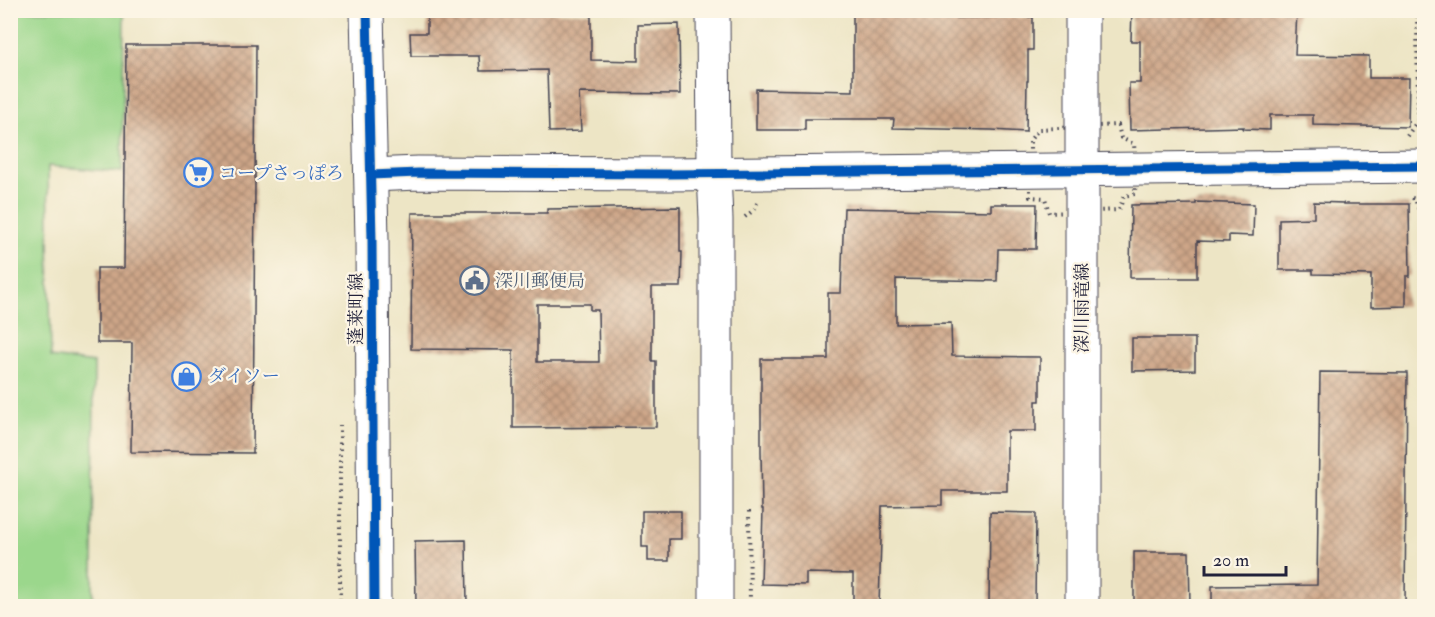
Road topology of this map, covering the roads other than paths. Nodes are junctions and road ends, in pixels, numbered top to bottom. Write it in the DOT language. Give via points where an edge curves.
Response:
graph roads {
  1 [pos="367,10"];
  2 [pos="713,10"];
  3 [pos="1082,10"];
  4 [pos="1425,166"];
  5 [pos="1082,169"];
  6 [pos="714,173"];
  7 [pos="371,175"];
  8 [pos="374,606"];
  9 [pos="716,606"];
  10 [pos="1082,606"];
  1 -- 7 [label="street, 蓬莱町線"];
  2 -- 6 [label="street"];
  3 -- 5 [label="street, 深川雨竜線"];
  4 -- 5 [label="street"];
  5 -- 6 [label="street"];
  5 -- 10 [label="street, 深川雨竜線"];
  6 -- 7 [label="street"];
  6 -- 9 [label="street"];
  7 -- 8 [label="street, 蓬莱町線"];
}
